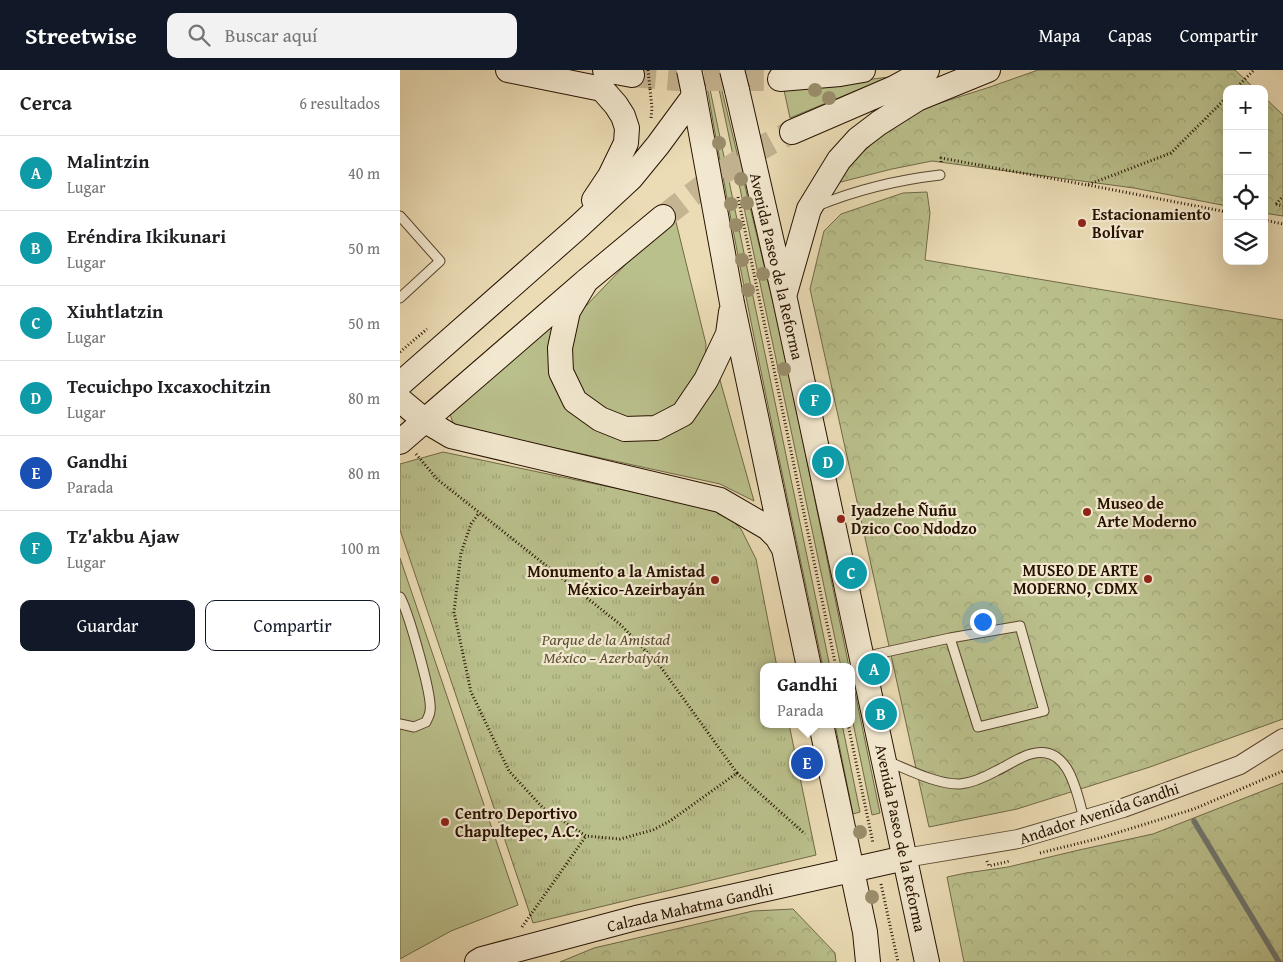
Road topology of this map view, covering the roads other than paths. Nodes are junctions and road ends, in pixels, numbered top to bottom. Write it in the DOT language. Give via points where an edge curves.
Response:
graph roads {
  1 [pos="508,70"];
  2 [pos="605,70"];
  3 [pos="863,70"];
  4 [pos="926,70"];
  5 [pos="988,70"];
  6 [pos="643,78"];
  7 [pos="780,79"];
  8 [pos="735,80"];
  9 [pos="692,85"];
  10 [pos="792,132"];
  11 [pos="940,175"];
  12 [pos="809,209"];
  13 [pos="400,216"];
  14 [pos="663,217"];
  15 [pos="576,229"];
  16 [pos="586,281"];
  17 [pos="784,295"];
  18 [pos="400,298"];
  19 [pos="732,303"];
  20 [pos="400,384"];
  21 [pos="400,400"];
  22 [pos="424,420"];
  23 [pos="407,447"];
  24 [pos="786,553"];
  25 [pos="400,598"];
  26 [pos="950,638"];
  27 [pos="862,657"];
  28 [pos="808,663"];
  29 [pos="400,724"];
  30 [pos="822,728"];
  31 [pos="1283,738"];
  32 [pos="884,760"];
  33 [pos="1084,819"];
  34 [pos="905,858"];
  35 [pos="851,870"];
  36 [pos="477,962"];
  37 [pos="868,962"];
  38 [pos="927,962"];
  1 -- 15 [label="main road" via="602,89 623,116 627,128 626,143 610,176"];
  2 -- 6 [label="main road"];
  3 -- 7 [label="main road"];
  4 -- 10 [label="main road" via="894,88"];
  5 -- 12 [label="main road" via="916,99 872,128 839,160"];
  8 -- 17 [label="main road, Avenida Paseo de la Reforma"];
  9 -- 15 [label="main road" via="658,145 631,178"];
  9 -- 19 [label="main road"];
  11 -- 12 [label="lane" via="879,185"];
  12 -- 17 [label="main road"];
  13 -- 18 [label="lane" via="440,261"];
  14 -- 16 [label="main road"];
  15 -- 20 [label="main road"];
  16 -- 19 [label="main road" via="568,311 560,348 561,372 575,401 600,419 625,429 656,428 683,414 706,380 728,334"];
  16 -- 22 [label="main road"];
  17 -- 27 [label="main road, Avenida Paseo de la Reforma"];
  19 -- 24 [label="main road"];
  21 -- 22 [label="main road"];
  22 -- 23 [label="main road"];
  22 -- 24 [label="main road" via="451,436 720,500 768,528"];
  24 -- 28 [label="main road"];
  25 -- 29 [label="lane" via="429,694 430,711 426,722 414,727"];
  26 -- 26 [label="lane" via="1020,626 1044,711 978,727"];
  26 -- 27 [label="lane"];
  27 -- 32 [label="main road, Avenida Paseo de la Reforma"];
  30 -- 35 [label="main road"];
  31 -- 33 [label="street, Andador Avenida Gandhi" via="1240,765"];
  32 -- 33 [label="lane" via="945,782 960,784 979,779 1031,754 1058,757 1074,784"];
  32 -- 34 [label="main road, Avenida Paseo de la Reforma"];
  33 -- 34 [label="street, Andador Avenida Gandhi" via="1018,839"];
  34 -- 35 [label="main road, Calzada Mahatma Gandhi"];
  34 -- 38 [label="main road, Avenida Paseo de la Reforma"];
  35 -- 36 [label="main road, Calzada Mahatma Gandhi" via="636,918"];
  35 -- 37 [label="main road" via="865,932"];
}
